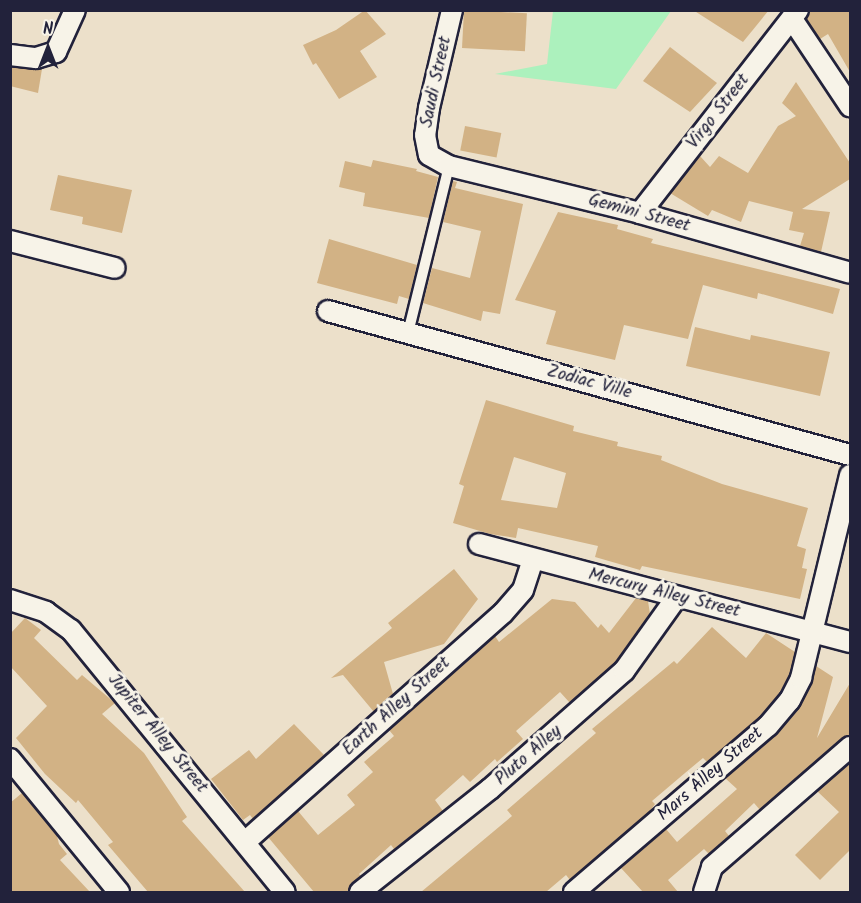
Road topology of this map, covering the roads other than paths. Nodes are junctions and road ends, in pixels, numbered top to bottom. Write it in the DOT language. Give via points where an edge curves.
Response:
graph roads {
  1 [pos="75,10"];
  2 [pos="452,10"];
  3 [pos="795,14"];
  4 [pos="10,55"];
  5 [pos="850,106"];
  6 [pos="429,154"];
  7 [pos="448,166"];
  8 [pos="640,213"];
  9 [pos="10,241"];
  10 [pos="115,268"];
  11 [pos="850,273"];
  12 [pos="328,311"];
  13 [pos="408,333"];
  14 [pos="850,455"];
  15 [pos="850,475"];
  16 [pos="479,544"];
  17 [pos="533,560"];
  18 [pos="676,598"];
  19 [pos="10,600"];
  20 [pos="813,632"];
  21 [pos="850,642"];
  22 [pos="850,747"];
  23 [pos="10,759"];
  24 [pos="245,842"];
  25 [pos="119,892"];
  26 [pos="285,892"];
  27 [pos="360,892"];
  28 [pos="574,892"];
  29 [pos="704,892"];
  1 -- 4 [label="street" via="56,52 36,58"];
  2 -- 6 [label="street, Saudi Street" via="429,108 425,135"];
  3 -- 5 [label="street"];
  3 -- 8 [label="street, Virgo Street"];
  6 -- 7 [label="street, Gemini Street"];
  7 -- 8 [label="street, Gemini Street"];
  7 -- 13 [label="lane"];
  8 -- 11 [label="street, Gemini Street"];
  9 -- 10 [label="street"];
  12 -- 13 [label="street, Zodiac Ville"];
  13 -- 14 [label="street, Zodiac Ville"];
  15 -- 20 [label="street"];
  16 -- 17 [label="street, Mercury Alley Street"];
  17 -- 18 [label="street, Mercury Alley Street"];
  17 -- 24 [label="street, Earth Alley Street" via="523,590 503,613"];
  18 -- 20 [label="street, Mercury Alley Street"];
  18 -- 27 [label="street, Pluto Alley" via="624,671 490,789"];
  19 -- 24 [label="street, Jupiter Alley Street" via="46,612 71,630"];
  20 -- 21 [label="street, Mercury Alley Street"];
  20 -- 28 [label="street, Mars Alley Street" via="801,678 768,726"];
  22 -- 29 [label="street" via="712,867"];
  23 -- 25 [label="street"];
  24 -- 26 [label="street, Jupiter Alley Street"];
}
